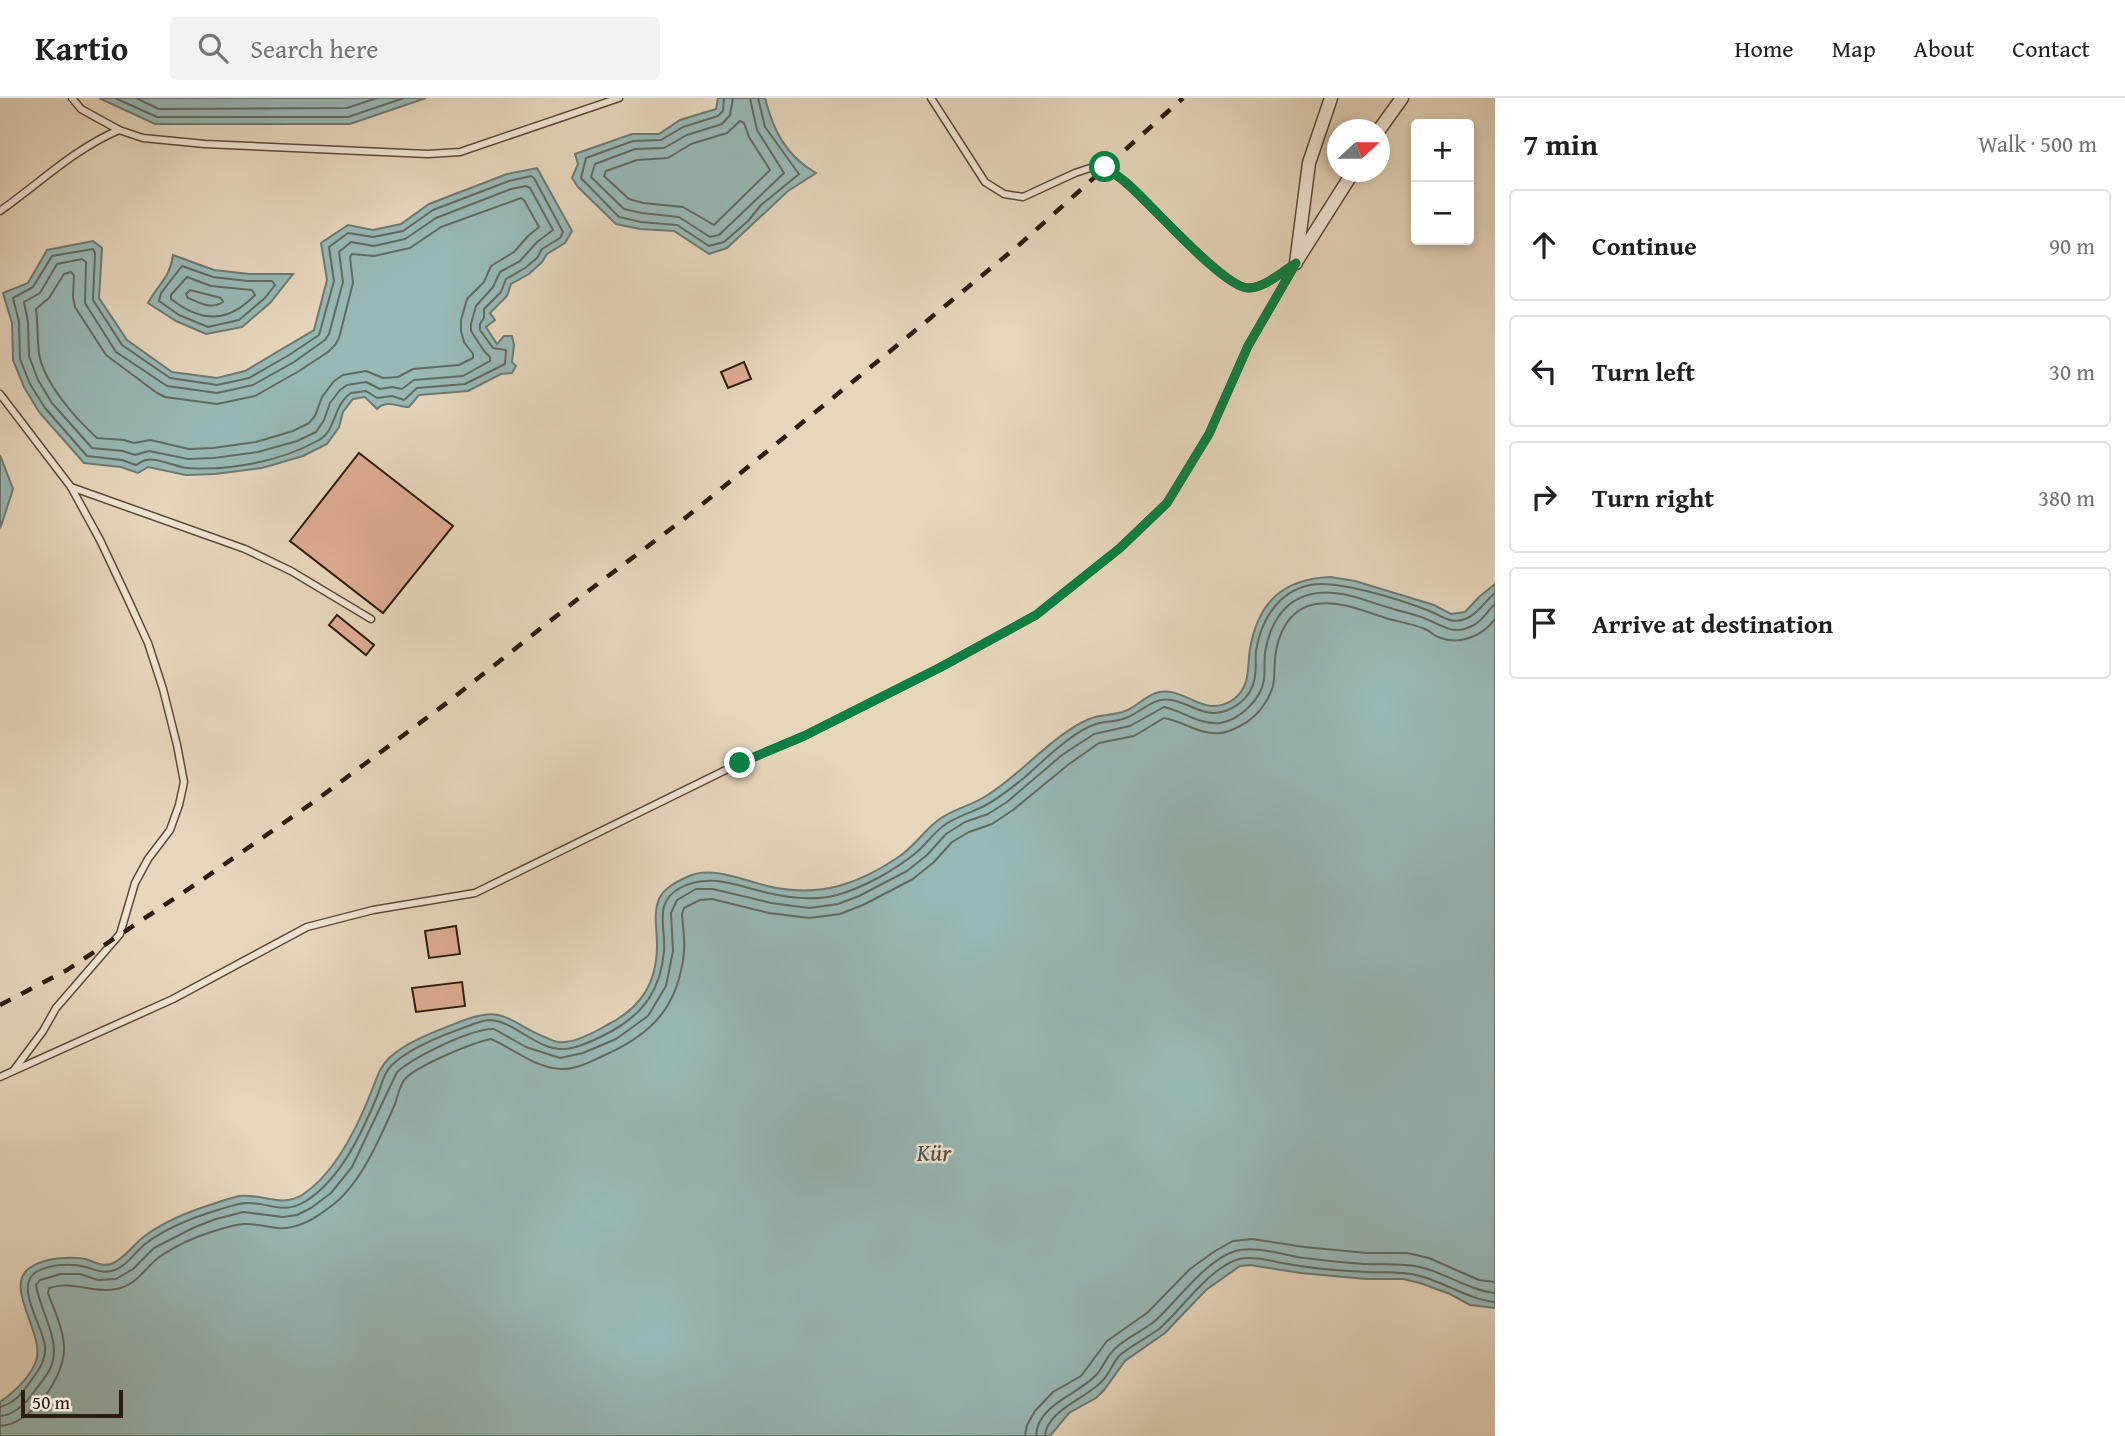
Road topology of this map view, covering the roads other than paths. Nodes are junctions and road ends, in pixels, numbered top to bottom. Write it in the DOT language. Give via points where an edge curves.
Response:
graph roads {
  1 [pos="72,98"];
  2 [pos="619,98"];
  3 [pos="931,98"];
  4 [pos="1331,98"];
  5 [pos="1402,98"];
  6 [pos="1387,119"];
  7 [pos="119,130"];
  8 [pos="1347,182"];
  9 [pos="0,211"];
  10 [pos="1296,263"];
  11 [pos="0,394"];
  12 [pos="71,487"];
  13 [pos="371,619"];
  14 [pos="13,1071"];
  15 [pos="0,1077"];
  1 -- 7 [label="lane" via="80,109"];
  2 -- 7 [label="lane" via="460,152 205,145 143,138"];
  3 -- 10 [label="lane" via="985,182 1004,194 1023,197 1074,173 1105,167 1235,284 1248,288 1262,285"];
  4 -- 10 [label="street" via="1309,163"];
  5 -- 6 [label="street"];
  7 -- 9 [label="lane" via="71,155"];
  8 -- 10 [label="street"];
  10 -- 14 [label="lane" via="1248,346 1209,434 1167,503 1120,548 1036,615 817,729 475,893 373,910 307,928 173,999"];
  11 -- 12 [label="lane"];
  12 -- 13 [label="lane" via="245,549"];
  12 -- 14 [label="lane" via="148,643 184,782 170,830 135,883 120,934 56,1008"];
  14 -- 15 [label="lane"];
}
